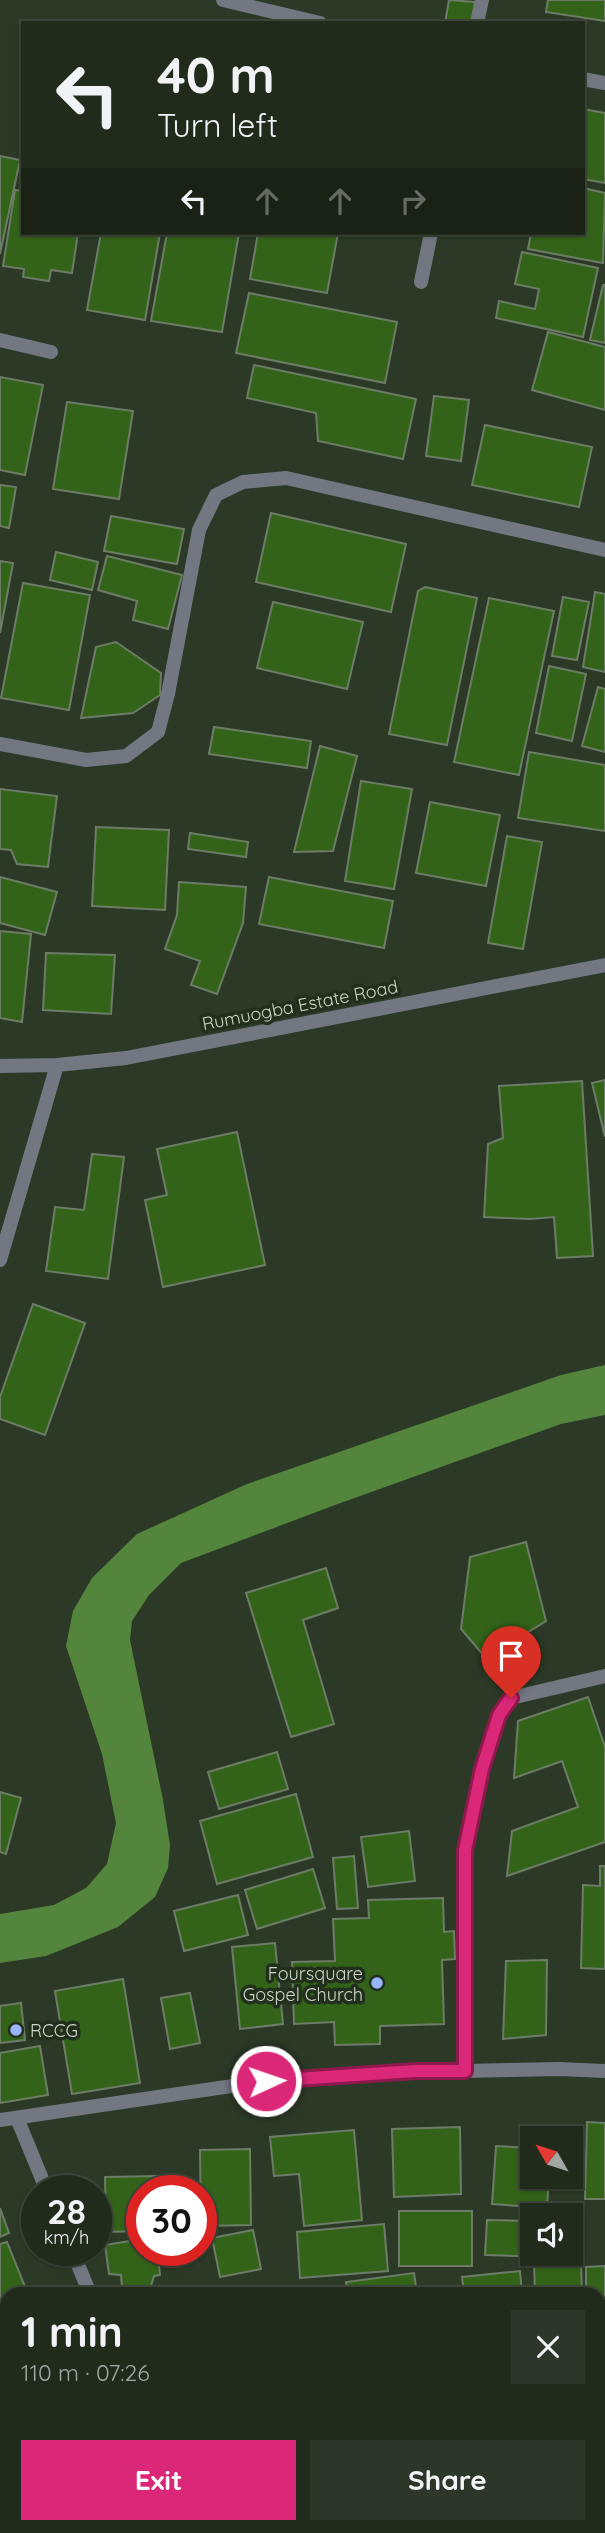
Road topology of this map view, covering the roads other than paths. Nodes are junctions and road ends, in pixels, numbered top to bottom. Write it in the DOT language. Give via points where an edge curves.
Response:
graph roads {
  1 [pos="223,0"];
  2 [pos="482,0"];
  3 [pos="312,21"];
  4 [pos="477,21"];
  5 [pos="585,79"];
  6 [pos="605,83"];
  7 [pos="431,235"];
  8 [pos="421,282"];
  9 [pos="0,340"];
  10 [pos="51,352"];
  11 [pos="605,550"];
  12 [pos="0,744"];
  13 [pos="605,965"];
  14 [pos="57,1065"];
  15 [pos="0,1066"];
  16 [pos="0,1260"];
  17 [pos="605,1676"];
  18 [pos="465,2071"];
  19 [pos="605,2071"];
  20 [pos="17,2118"];
  21 [pos="0,2120"];
  22 [pos="40,2175"];
  23 [pos="79,2266"];
  24 [pos="87,2287"];
  1 -- 3 [label="street"];
  2 -- 4 [label="street"];
  5 -- 6 [label="street"];
  7 -- 8 [label="street"];
  9 -- 10 [label="street"];
  11 -- 12 [label="street" via="286,478 243,482 216,495 200,530 158,732 126,756 86,761"];
  13 -- 14 [label="street, Rumuogba Estate Road" via="127,1058"];
  14 -- 15 [label="street, Rumuogba Estate Road"];
  14 -- 16 [label="street"];
  17 -- 18 [label="street" via="511,1698 499,1715 465,1850"];
  18 -- 19 [label="street"];
  18 -- 20 [label="street" via="266,2081"];
  20 -- 21 [label="street"];
  20 -- 22 [label="street"];
  23 -- 24 [label="street"];
}
